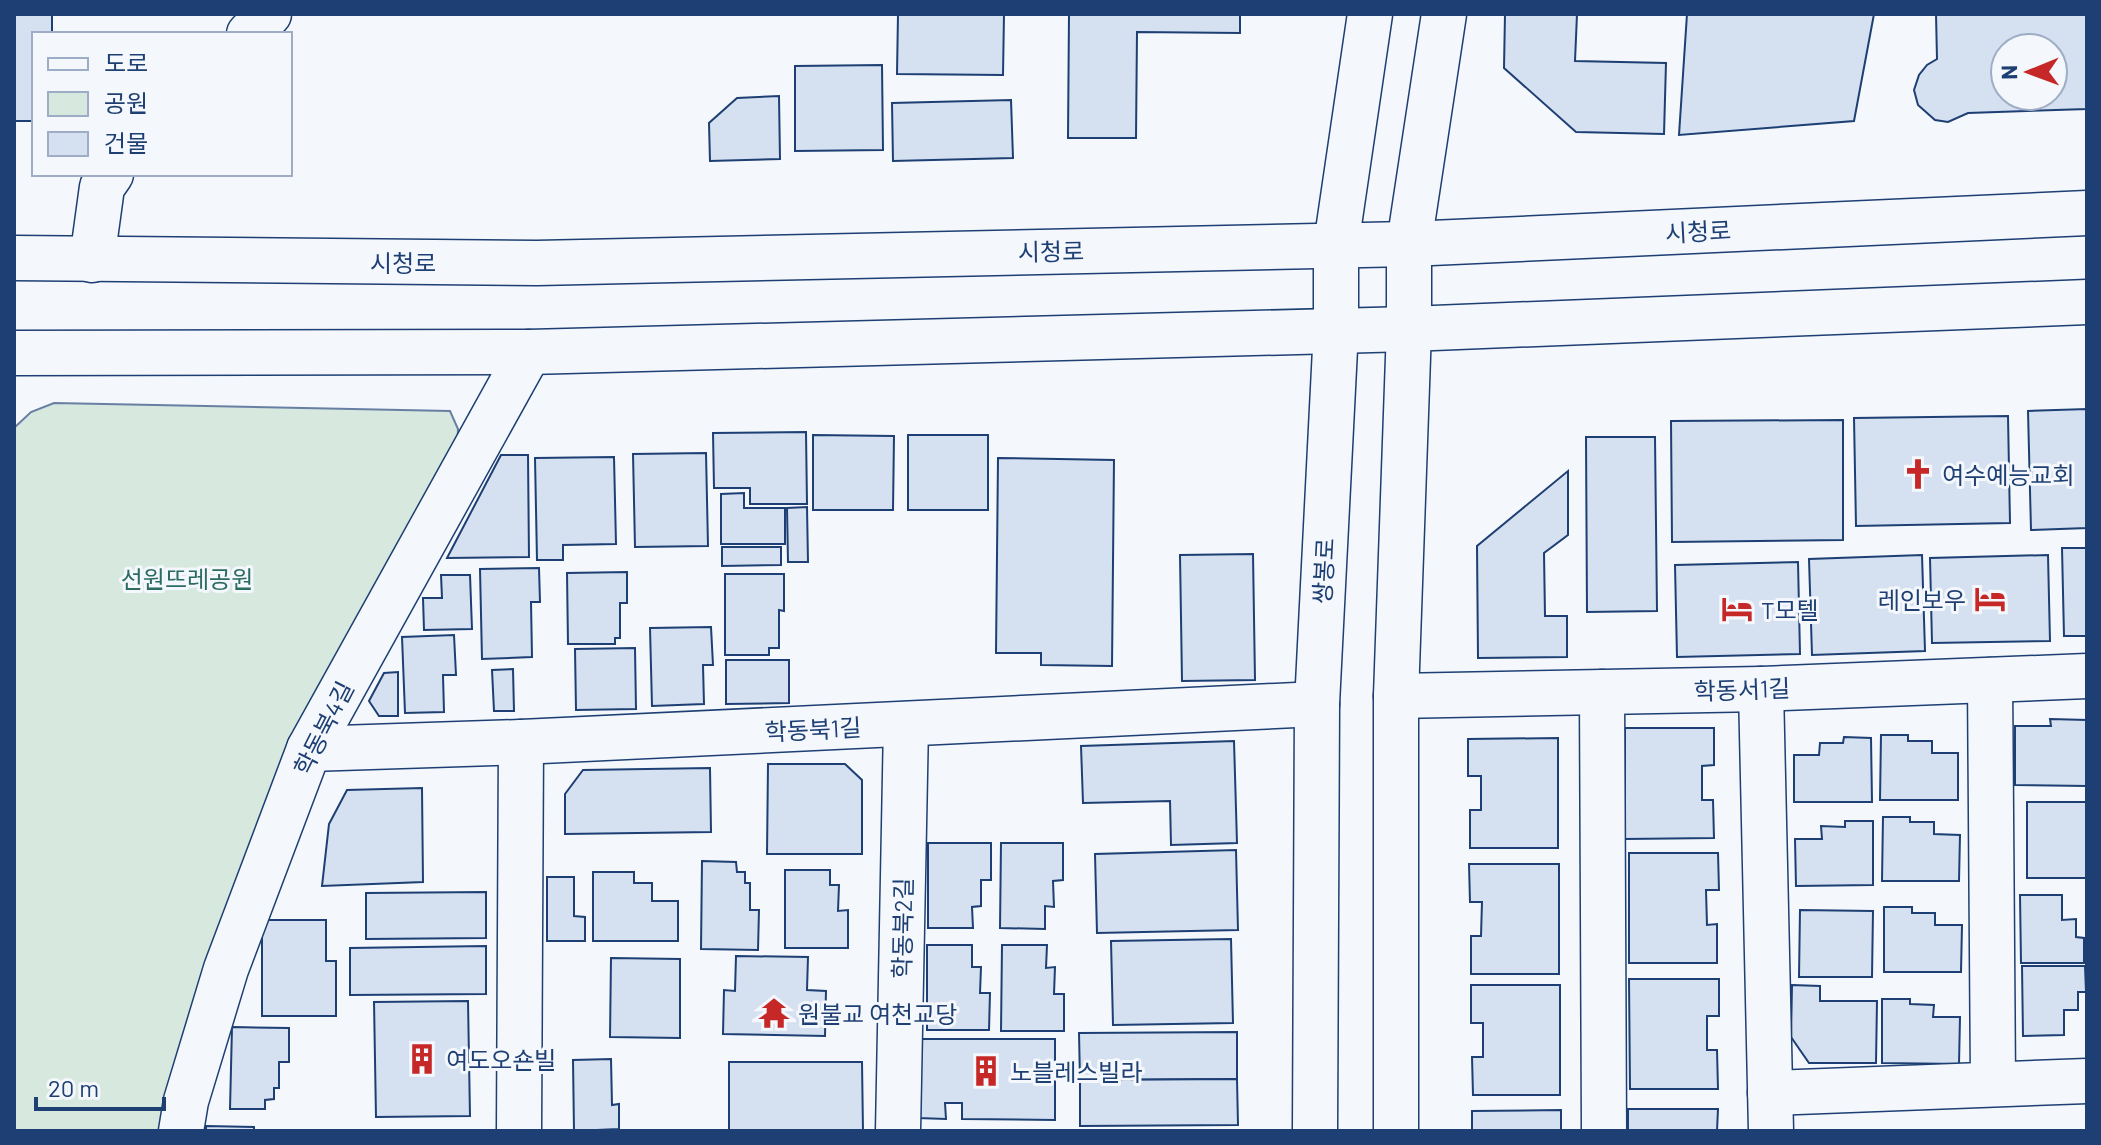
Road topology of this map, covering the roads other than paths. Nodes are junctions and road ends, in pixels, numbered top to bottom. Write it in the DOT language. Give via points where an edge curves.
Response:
graph roads {
  1 [pos="269,14"];
  2 [pos="1370,14"];
  3 [pos="1444,14"];
  4 [pos="251,32"];
  5 [pos="110,176"];
  6 [pos="2087,213"];
  7 [pos="1409,244"];
  8 [pos="1336,245"];
  9 [pos="14,258"];
  10 [pos="92,260"];
  11 [pos="2087,302"];
  12 [pos="1336,329"];
  13 [pos="1409,329"];
  14 [pos="529,352"];
  15 [pos="15,355"];
  16 [pos="2087,676"];
  17 [pos="1990,680"];
  18 [pos="1761,689"];
  19 [pos="1602,692"];
  20 [pos="1396,696"];
  21 [pos="1317,704"];
  22 [pos="906,724"];
  23 [pos="521,742"];
  24 [pos="309,749"];
  25 [pos="2087,1081"];
  26 [pos="1993,1083"];
  27 [pos="1770,1112"];
  28 [pos="181,1131"];
  29 [pos="519,1131"];
  30 [pos="898,1131"];
  31 [pos="1315,1131"];
  32 [pos="1396,1131"];
  33 [pos="1604,1131"];
  1 -- 4 [label="street"];
  2 -- 8 [label="street, 쌍봉로"];
  3 -- 7 [label="street"];
  5 -- 10 [label="street" via="102,187"];
  6 -- 7 [label="street, 시청로"];
  7 -- 8 [label="street, 시청로"];
  7 -- 13 [label="street"];
  8 -- 10 [label="street, 시청로" via="537,263"];
  8 -- 12 [label="street, 쌍봉로"];
  9 -- 10 [label="street, 시청로"];
  11 -- 13 [label="street"];
  12 -- 13 [label="street"];
  12 -- 14 [label="street"];
  12 -- 21 [label="street, 쌍봉로"];
  13 -- 20 [label="street"];
  14 -- 15 [label="street"];
  14 -- 24 [label="street, 학동북4길"];
  16 -- 17 [label="street, 학동서1길"];
  17 -- 18 [label="street, 학동서1길"];
  17 -- 26 [label="street"];
  18 -- 19 [label="street, 학동서1길"];
  18 -- 27 [label="street"];
  19 -- 20 [label="street, 학동서1길"];
  19 -- 33 [label="street"];
  20 -- 32 [label="street"];
  21 -- 22 [label="street, 학동북1길"];
  21 -- 31 [label="street, 쌍봉로"];
  22 -- 23 [label="street, 학동북1길"];
  22 -- 30 [label="street, 학동북2길"];
  23 -- 24 [label="street, 학동북1길"];
  23 -- 29 [label="street"];
  24 -- 28 [label="street, 학동북4길" via="226,969"];
  25 -- 26 [label="street"];
  26 -- 27 [label="street"];
}
